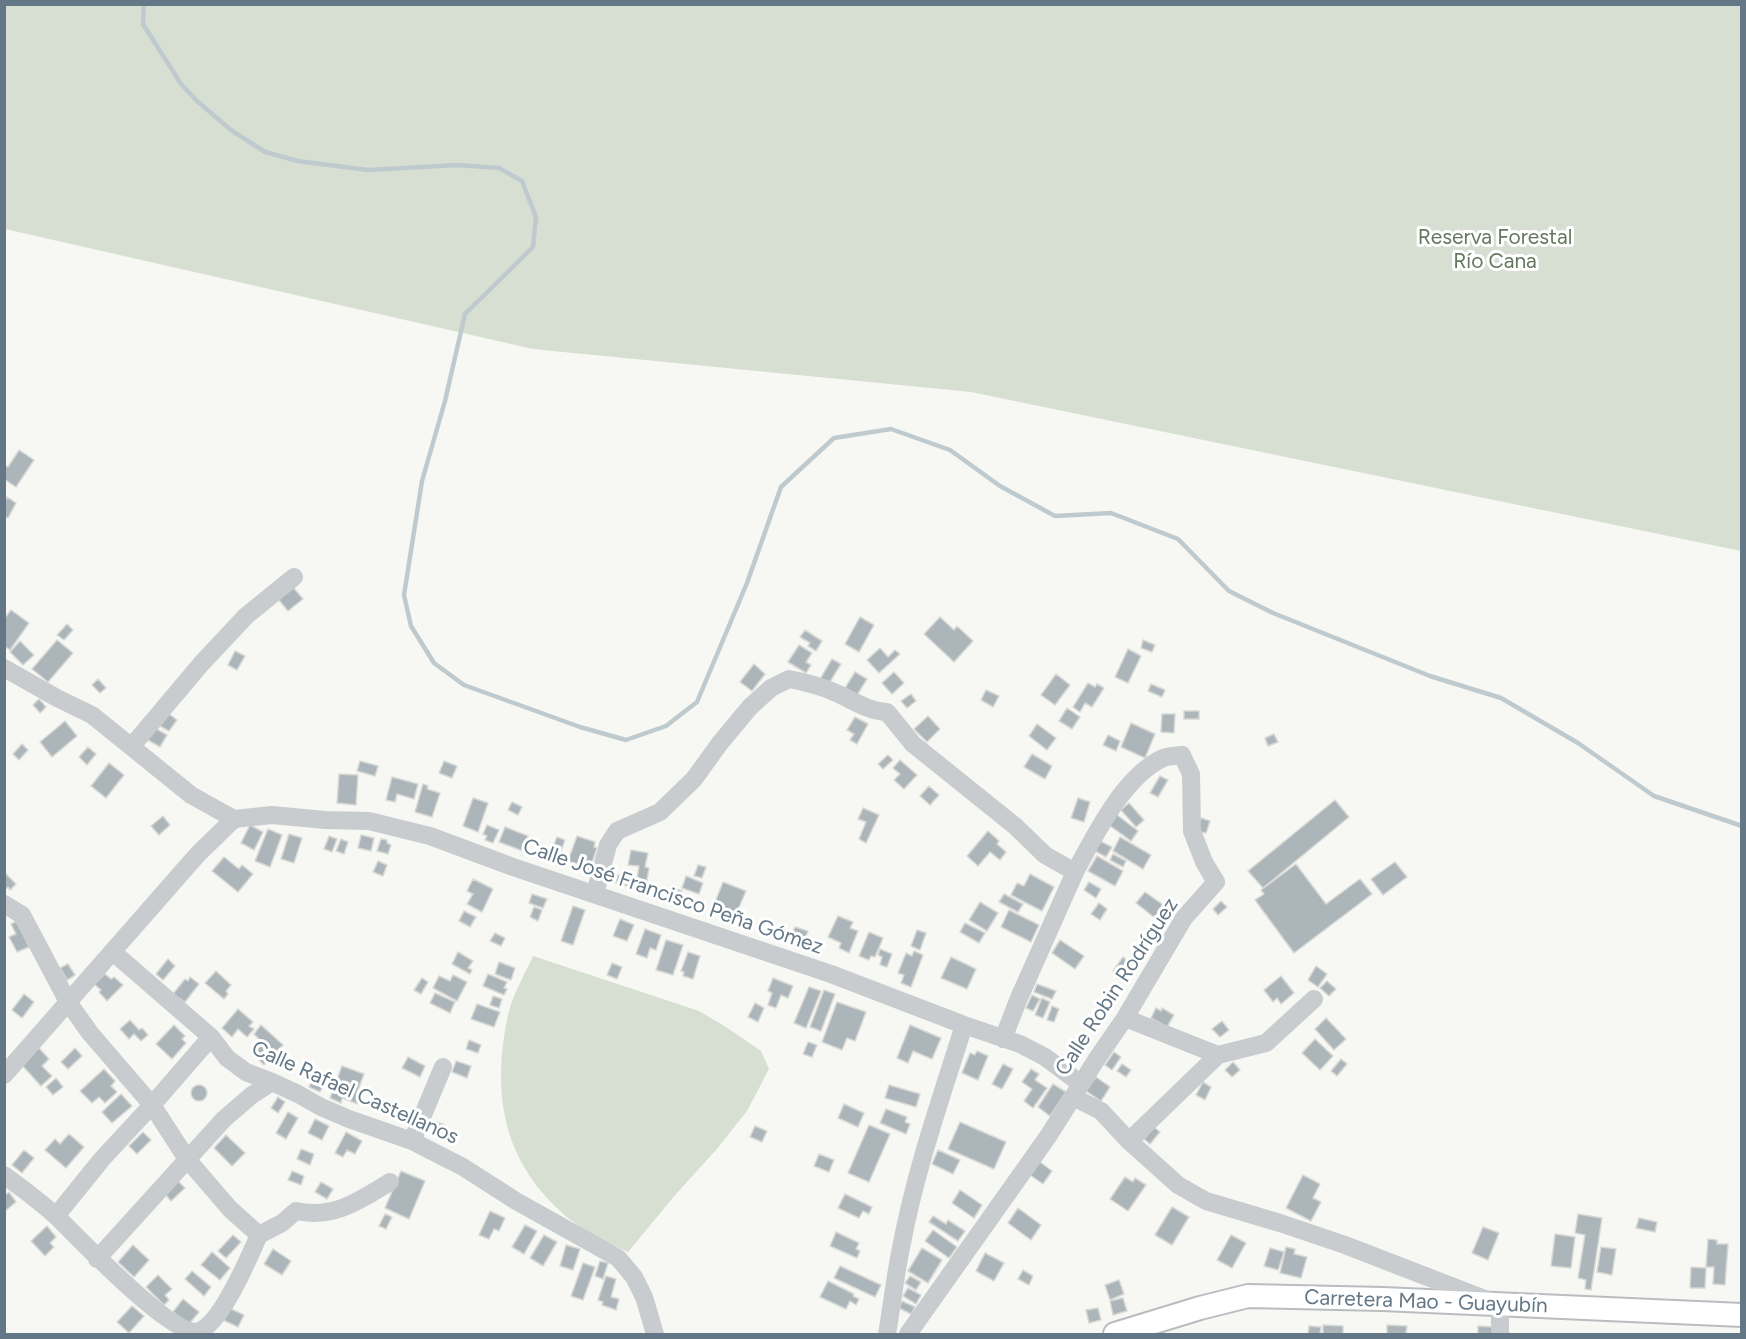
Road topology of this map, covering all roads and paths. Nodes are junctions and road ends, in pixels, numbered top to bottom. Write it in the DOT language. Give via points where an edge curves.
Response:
graph roads {
  1 [pos="294,577"];
  2 [pos="4,668"];
  3 [pos="132,746"];
  4 [pos="234,819"];
  5 [pos="1075,872"];
  6 [pos="595,894"];
  7 [pos="4,904"];
  8 [pos="114,952"];
  9 [pos="1314,999"];
  10 [pos="68,1002"];
  11 [pos="1125,1018"];
  12 [pos="964,1025"];
  13 [pos="210,1037"];
  14 [pos="1003,1039"];
  15 [pos="1218,1055"];
  16 [pos="443,1067"];
  17 [pos="4,1075"];
  18 [pos="272,1082"];
  19 [pos="1077,1091"];
  20 [pos="152,1105"];
  21 [pos="412,1141"];
  22 [pos="1129,1141"];
  23 [pos="187,1160"];
  24 [pos="4,1175"];
  25 [pos="390,1182"];
  26 [pos="56,1216"];
  27 [pos="259,1235"];
  28 [pos="97,1259"];
  29 [pos="1500,1305"];
  30 [pos="1742,1315"];
  31 [pos="655,1335"];
  32 [pos="887,1335"];
  33 [pos="908,1335"];
  34 [pos="1115,1335"];
  35 [pos="1500,1335"];
  1 -- 3 [label="street" via="246,616"];
  2 -- 3 [label="street" via="92,715"];
  3 -- 4 [label="street" via="191,795"];
  4 -- 6 [label="street, Calle José Francisco Peña Gómez" via="272,816 369,821 430,836"];
  4 -- 8 [label="street" via="198,854"];
  5 -- 6 [label="street" via="1045,855 913,744 887,712 874,711 833,692 789,679 771,688 750,707 694,779 660,812 617,831 608,845"];
  5 -- 11 [label="street, Calle Robin Rodríguez" via="1113,805 1142,772 1164,758 1182,755 1191,774 1192,831 1216,882 1184,918"];
  5 -- 14 [label="street"];
  6 -- 12 [label="street, Calle José Francisco Peña Gómez" via="831,974"];
  7 -- 10 [label="street" via="22,915"];
  8 -- 10 [label="street"];
  8 -- 13 [label="street, Calle Rafael Castellanos"];
  9 -- 15 [label="street" via="1266,1043"];
  10 -- 17 [label="street"];
  10 -- 20 [label="street"];
  11 -- 15 [label="street"];
  11 -- 19 [label="street, Calle Robin Rodríguez"];
  12 -- 14 [label="street, Calle José Francisco Peña Gómez"];
  12 -- 32 [label="street" via="910,1206"];
  13 -- 18 [label="street, Calle Rafael Castellanos" via="227,1058 246,1072"];
  13 -- 20 [label="street"];
  14 -- 19 [label="street, Calle José Francisco Peña Gómez" via="1045,1057"];
  15 -- 22 [label="street"];
  16 -- 21 [label="street"];
  18 -- 21 [label="street, Calle Rafael Castellanos" via="349,1119"];
  18 -- 23 [label="street" via="224,1119"];
  19 -- 22 [label="street, Calle José Francisco Peña Gómez"];
  19 -- 33 [label="street, Calle Robin Rodríguez"];
  20 -- 23 [label="street"];
  20 -- 26 [label="street"];
  21 -- 31 [label="street, Calle Rafael Castellanos" via="618,1258 644,1297"];
  22 -- 29 [label="street, Calle José Francisco Peña Gómez" via="1178,1185 1206,1201 1345,1245"];
  23 -- 27 [label="street"];
  23 -- 28 [label="street"];
  24 -- 26 [label="street"];
  25 -- 27 [label="street" via="335,1211 296,1211"];
  26 -- 28 [label="street"];
  27 -- 28 [label="street" via="230,1296 216,1317 199,1331 187,1331 161,1315"];
  29 -- 30 [label="main road, Carretera Mao - Guayubín"];
  29 -- 34 [label="main road, Carretera Mao - Guayubín" via="1248,1296"];
  29 -- 35 [label="street"];
}
